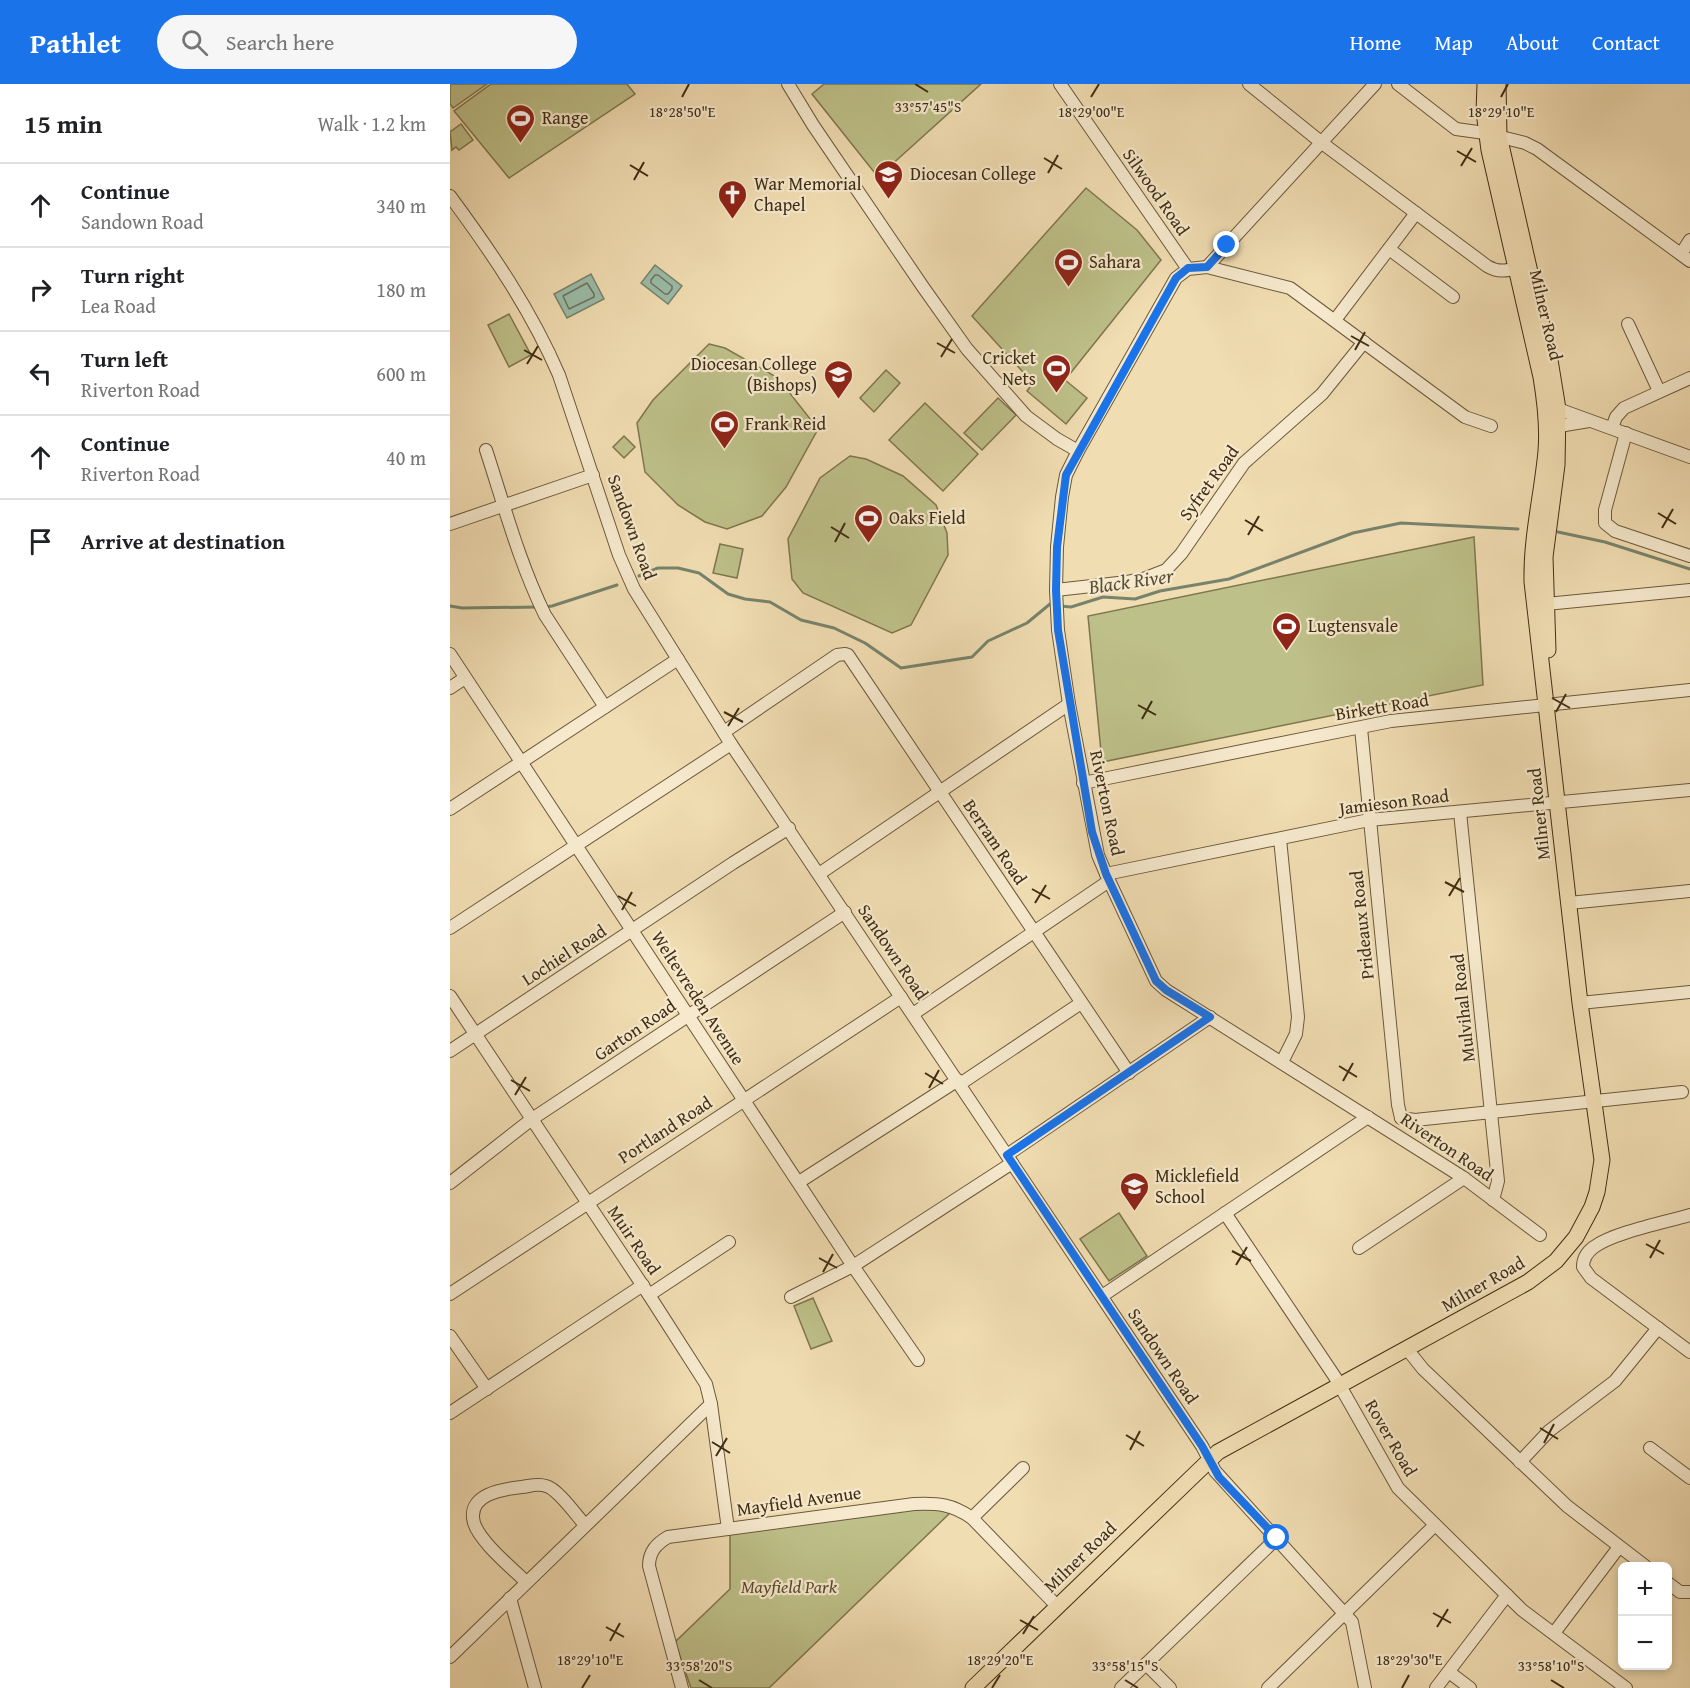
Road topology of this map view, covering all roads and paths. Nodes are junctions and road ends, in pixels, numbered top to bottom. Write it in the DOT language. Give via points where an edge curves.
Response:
graph roads {
  1 [pos="788,84"];
  2 [pos="1060,84"];
  3 [pos="1249,84"];
  4 [pos="1375,84"];
  5 [pos="1398,84"];
  6 [pos="1485,84"];
  7 [pos="1498,84"];
  8 [pos="1492,135"];
  9 [pos="1322,143"];
  10 [pos="450,196"];
  11 [pos="1416,213"];
  12 [pos="1690,240"];
  13 [pos="1389,249"];
  14 [pos="1686,257"];
  15 [pos="1207,267"];
  16 [pos="1521,267"];
  17 [pos="1188,268"];
  18 [pos="1453,297"];
  19 [pos="1335,320"];
  20 [pos="1628,324"];
  21 [pos="1364,342"];
  22 [pos="1690,378"];
  23 [pos="1659,391"];
  24 [pos="1558,409"];
  25 [pos="1590,421"];
  26 [pos="1491,426"];
  27 [pos="1559,426"];
  28 [pos="1612,428"];
  29 [pos="1626,433"];
  30 [pos="486,450"];
  31 [pos="1078,451"];
  32 [pos="1690,457"];
  33 [pos="593,475"];
  34 [pos="503,504"];
  35 [pos="450,524"];
  36 [pos="1690,556"];
  37 [pos="1690,590"];
  38 [pos="1056,592"];
  39 [pos="1546,604"];
  40 [pos="450,654"];
  41 [pos="678,659"];
  42 [pos="465,678"];
  43 [pos="450,688"];
  44 [pos="1690,690"];
  45 [pos="1547,701"];
  46 [pos="1069,704"];
  47 [pos="605,707"];
  48 [pos="1361,728"];
  49 [pos="724,732"];
  50 [pos="731,744"];
  51 [pos="520,763"];
  52 [pos="1083,783"];
  53 [pos="1690,790"];
  54 [pos="940,792"];
  55 [pos="1557,802"];
  56 [pos="450,808"];
  57 [pos="1460,812"];
  58 [pos="1369,820"];
  59 [pos="789,828"];
  60 [pos="1280,839"];
  61 [pos="576,845"];
  62 [pos="819,874"];
  63 [pos="1108,878"];
  64 [pos="1690,891"];
  65 [pos="1569,903"];
  66 [pos="845,912"];
  67 [pos="450,928"];
  68 [pos="633,931"];
  69 [pos="1035,932"];
  70 [pos="1690,992"];
  71 [pos="450,996"];
  72 [pos="901,997"];
  73 [pos="1082,1003"];
  74 [pos="1580,1003"];
  75 [pos="913,1014"];
  76 [pos="688,1016"];
  77 [pos="1210,1017"];
  78 [pos="476,1034"];
  79 [pos="450,1052"];
  80 [pos="1281,1062"];
  81 [pos="1129,1072"];
  82 [pos="959,1082"];
  83 [pos="1682,1092"];
  84 [pos="744,1100"];
  85 [pos="1594,1102"];
  86 [pos="1491,1112"];
  87 [pos="1368,1117"];
  88 [pos="1401,1118"];
  89 [pos="532,1119"];
  90 [pos="1392,1131"];
  91 [pos="1010,1159"];
  92 [pos="1464,1178"];
  93 [pos="799,1182"];
  94 [pos="450,1183"];
  95 [pos="1493,1200"];
  96 [pos="587,1203"];
  97 [pos="1225,1213"];
  98 [pos="1687,1219"];
  99 [pos="1540,1235"];
  100 [pos="729,1242"];
  101 [pos="1359,1248"];
  102 [pos="853,1266"];
  103 [pos="646,1290"];
  104 [pos="450,1293"];
  105 [pos="1102,1296"];
  106 [pos="790,1297"];
  107 [pos="1658,1328"];
  108 [pos="450,1336"];
  109 [pos="1407,1349"];
  110 [pos="1690,1352"];
  111 [pos="918,1360"];
  112 [pos="1340,1386"];
  113 [pos="487,1389"];
  114 [pos="711,1404"];
  115 [pos="450,1413"];
  116 [pos="1650,1448"];
  117 [pos="1209,1459"];
  118 [pos="1520,1462"];
  119 [pos="1023,1468"];
  120 [pos="1690,1478"];
  121 [pos="972,1518"];
  122 [pos="585,1525"];
  123 [pos="1435,1525"];
  124 [pos="728,1529"];
  125 [pos="1277,1538"];
  126 [pos="1619,1547"];
  127 [pos="1640,1562"];
  128 [pos="526,1582"];
  129 [pos="1672,1586"];
  130 [pos="1688,1592"];
  131 [pos="1507,1595"];
  132 [pos="510,1598"];
  133 [pos="1057,1606"];
  134 [pos="1345,1613"];
  135 [pos="1554,1633"];
  136 [pos="450,1657"];
  137 [pos="1146,1664"];
  138 [pos="1449,1672"];
  139 [pos="535,1688"];
  140 [pos="682,1688"];
  141 [pos="973,1688"];
  142 [pos="1121,1688"];
  143 [pos="1170,1688"];
  144 [pos="1268,1688"];
  145 [pos="1365,1688"];
  146 [pos="1436,1688"];
  147 [pos="1470,1688"];
  148 [pos="1626,1688"];
  1 -- 31 [label="street" via="967,349 1026,416"];
  2 -- 17 [label="street, Silwood Road"];
  3 -- 9 [label="street"];
  4 -- 9 [label="street"];
  5 -- 8 [label="street" via="1454,127"];
  6 -- 8 [label="main road, Milner Road"];
  7 -- 8 [label="main road, Milner Road"];
  8 -- 14 [label="street" via="1537,149"];
  8 -- 16 [label="main road, Milner Road"];
  9 -- 11 [label="street"];
  9 -- 15 [label="street"];
  10 -- 33 [label="street, Sandown Road" via="492,254 541,338 559,375"];
  11 -- 13 [label="street"];
  11 -- 16 [label="street" via="1487,266 1497,271"];
  12 -- 14 [label="street"];
  13 -- 18 [label="street"];
  13 -- 19 [label="street"];
  15 -- 17 [label="street"];
  15 -- 19 [label="street" via="1285,285"];
  16 -- 24 [label="main road, Milner Road" via="1551,368"];
  16 -- 45 [label="main road, Milner Road" via="1546,408 1545,462 1531,556"];
  17 -- 31 [label="street, Riverton Road" via="1176,278"];
  19 -- 21 [label="street"];
  20 -- 23 [label="street"];
  21 -- 26 [label="street" via="1465,417"];
  21 -- 38 [label="street, Syfret Road" via="1322,394 1244,463 1166,570 1143,579"];
  22 -- 23 [label="street"];
  23 -- 28 [label="street" via="1624,408"];
  24 -- 25 [label="street"];
  24 -- 27 [label="main road, Milner Road"];
  25 -- 27 [label="street"];
  25 -- 28 [label="street"];
  27 -- 39 [label="main road, Milner Road" via="1545,557"];
  28 -- 29 [label="street"];
  29 -- 32 [label="street"];
  29 -- 36 [label="street" via="1605,523 1615,531"];
  30 -- 34 [label="street"];
  31 -- 38 [label="street, Riverton Road" via="1064,486"];
  33 -- 34 [label="street"];
  33 -- 41 [label="street, Sandown Road" via="634,589"];
  34 -- 35 [label="street"];
  34 -- 47 [label="street" via="545,615"];
  37 -- 39 [label="street"];
  38 -- 46 [label="street, Riverton Road"];
  39 -- 45 [label="main road, Milner Road"];
  40 -- 42 [label="street, Weltevreden Avenue"];
  41 -- 47 [label="street"];
  41 -- 49 [label="street, Sandown Road"];
  42 -- 43 [label="street"];
  42 -- 51 [label="street, Weltevreden Avenue"];
  44 -- 45 [label="street, Birkett Road"];
  45 -- 48 [label="street, Birkett Road"];
  45 -- 55 [label="main road, Milner Road"];
  46 -- 52 [label="street, Riverton Road"];
  46 -- 54 [label="street"];
  47 -- 51 [label="street"];
  48 -- 52 [label="street, Birkett Road"];
  48 -- 58 [label="street, Prideaux Road"];
  49 -- 50 [label="street, Sandown Road"];
  49 -- 54 [label="street, Berram Road" via="837,655 845,654"];
  50 -- 59 [label="street, Sandown Road"];
  50 -- 61 [label="street"];
  51 -- 56 [label="street"];
  51 -- 61 [label="street, Weltevreden Avenue"];
  52 -- 63 [label="street, Riverton Road" via="1092,832"];
  53 -- 55 [label="street, Jamieson Road"];
  54 -- 62 [label="street"];
  54 -- 69 [label="street, Berram Road"];
  55 -- 57 [label="street, Jamieson Road"];
  55 -- 65 [label="main road, Milner Road"];
  57 -- 58 [label="street, Jamieson Road"];
  57 -- 86 [label="street, Mulvihal Road"];
  58 -- 60 [label="street, Jamieson Road"];
  58 -- 88 [label="street, Prideaux Road"];
  59 -- 62 [label="street, Sandown Road"];
  59 -- 68 [label="street, Lochiel Road"];
  60 -- 63 [label="street, Jamieson Road"];
  60 -- 80 [label="street" via="1298,1017 1296,1034"];
  61 -- 67 [label="street"];
  61 -- 68 [label="street, Weltevreden Avenue"];
  62 -- 66 [label="street, Sandown Road"];
  63 -- 69 [label="street, Jamieson Road"];
  63 -- 77 [label="street, Riverton Road" via="1156,981"];
  64 -- 65 [label="street"];
  65 -- 74 [label="main road, Milner Road"];
  66 -- 72 [label="street, Sandown Road"];
  66 -- 76 [label="street, Garton Road"];
  68 -- 76 [label="street, Weltevreden Avenue"];
  68 -- 78 [label="street, Lochiel Road"];
  69 -- 73 [label="street, Berram Road"];
  69 -- 75 [label="street, Jamieson Road"];
  70 -- 74 [label="street"];
  71 -- 78 [label="street, Muir Road"];
  72 -- 75 [label="street, Sandown Road"];
  72 -- 84 [label="street, Portland Road"];
  73 -- 81 [label="street, Berram Road"];
  73 -- 82 [label="street"];
  74 -- 85 [label="main road, Milner Road"];
  75 -- 82 [label="street, Sandown Road"];
  76 -- 84 [label="street, Weltevreden Avenue"];
  76 -- 89 [label="street, Garton Road"];
  77 -- 80 [label="street, Riverton Road"];
  77 -- 81 [label="street"];
  78 -- 79 [label="street, Lochiel Road"];
  78 -- 89 [label="street, Muir Road"];
  80 -- 87 [label="street, Riverton Road"];
  81 -- 91 [label="street"];
  82 -- 91 [label="street, Sandown Road"];
  82 -- 93 [label="street"];
  83 -- 85 [label="street"];
  84 -- 93 [label="street, Weltevreden Avenue"];
  84 -- 96 [label="street, Portland Road"];
  85 -- 86 [label="street"];
  85 -- 109 [label="main road, Milner Road" via="1602,1149 1601,1170 1592,1207 1570,1245 1528,1282"];
  86 -- 88 [label="street"];
  86 -- 95 [label="street, Mulvihal Road" via="1498,1181"];
  87 -- 90 [label="street, Riverton Road"];
  87 -- 97 [label="street"];
  88 -- 90 [label="street"];
  89 -- 94 [label="street, Garton Road"];
  89 -- 96 [label="street, Muir Road"];
  90 -- 92 [label="street, Riverton Road"];
  91 -- 102 [label="street"];
  91 -- 105 [label="street, Sandown Road"];
  92 -- 95 [label="street, Riverton Road"];
  92 -- 101 [label="street"];
  93 -- 102 [label="street, Weltevreden Avenue"];
  95 -- 99 [label="street, Riverton Road"];
  96 -- 103 [label="street, Muir Road"];
  96 -- 104 [label="street, Portland Road"];
  97 -- 105 [label="street"];
  97 -- 112 [label="street, Rover Road"];
  98 -- 107 [label="street" via="1612,1238 1595,1246 1582,1267"];
  100 -- 103 [label="street"];
  102 -- 106 [label="street"];
  102 -- 111 [label="street, Weltevreden Avenue"];
  103 -- 113 [label="street"];
  103 -- 114 [label="street, Muir Road" via="706,1384"];
  105 -- 117 [label="street, Sandown Road"];
  107 -- 110 [label="street"];
  107 -- 118 [label="street" via="1615,1381 1549,1431"];
  108 -- 113 [label="street"];
  109 -- 112 [label="main road, Milner Road"];
  109 -- 118 [label="street"];
  112 -- 117 [label="main road, Milner Road"];
  112 -- 123 [label="street, Rover Road" via="1398,1488"];
  113 -- 115 [label="street"];
  114 -- 122 [label="street"];
  114 -- 124 [label="street, Muir Road"];
  116 -- 120 [label="street"];
  117 -- 125 [label="street, Sandown Road" via="1219,1477"];
  117 -- 133 [label="main road, Milner Road"];
  118 -- 126 [label="street"];
  119 -- 121 [label="street"];
  121 -- 124 [label="street, Mayfield Avenue" via="954,1507 926,1504"];
  121 -- 133 [label="street, Mayfield Avenue"];
  122 -- 128 [label="street"];
  122 -- 128 [label="street" via="544,1485 505,1489 483,1498 474,1512 476,1527"];
  123 -- 131 [label="street, Rover Road"];
  123 -- 134 [label="street"];
  124 -- 140 [label="street, Mayfield Avenue" via="668,1537 654,1548 649,1560"];
  125 -- 134 [label="street, Sandown Road"];
  125 -- 137 [label="street"];
  126 -- 127 [label="street"];
  126 -- 135 [label="street"];
  128 -- 132 [label="street"];
  129 -- 130 [label="street"];
  131 -- 135 [label="street, Rover Road"];
  131 -- 138 [label="street"];
  132 -- 136 [label="street"];
  132 -- 139 [label="street"];
  133 -- 141 [label="main road, Milner Road"];
  134 -- 144 [label="street"];
  134 -- 145 [label="street, Sandown Road" via="1354,1627"];
  135 -- 148 [label="street, Rover Road"];
  137 -- 142 [label="street"];
  137 -- 143 [label="street"];
  138 -- 146 [label="street"];
  138 -- 147 [label="street"];
}
